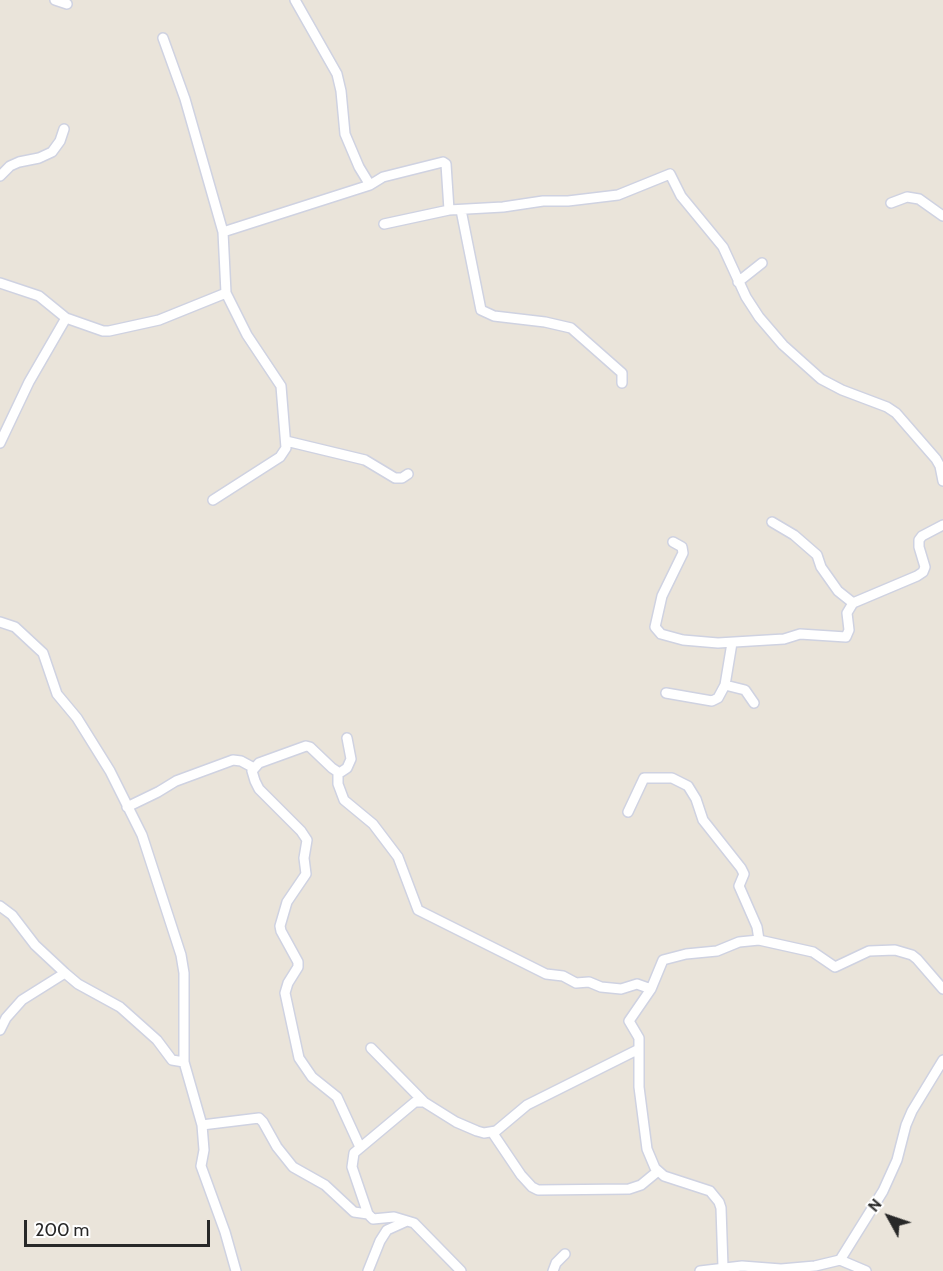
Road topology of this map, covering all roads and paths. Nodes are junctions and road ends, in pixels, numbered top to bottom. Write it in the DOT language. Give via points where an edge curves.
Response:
graph roads {
  1 [pos="55,0"];
  2 [pos="295,0"];
  3 [pos="67,4"];
  4 [pos="163,38"];
  5 [pos="64,129"];
  6 [pos="0,177"];
  7 [pos="370,185"];
  8 [pos="891,203"];
  9 [pos="448,210"];
  10 [pos="461,210"];
  11 [pos="943,216"];
  12 [pos="384,224"];
  13 [pos="223,232"];
  14 [pos="762,263"];
  15 [pos="738,282"];
  16 [pos="0,283"];
  17 [pos="226,293"];
  18 [pos="66,318"];
  19 [pos="622,383"];
  20 [pos="286,441"];
  21 [pos="0,443"];
  22 [pos="408,474"];
  23 [pos="943,481"];
  24 [pos="213,500"];
  25 [pos="771,522"];
  26 [pos="943,525"];
  27 [pos="673,542"];
  28 [pos="853,603"];
  29 [pos="0,622"];
  30 [pos="732,643"];
  31 [pos="725,685"];
  32 [pos="666,693"];
  33 [pos="754,703"];
  34 [pos="347,738"];
  35 [pos="254,768"];
  36 [pos="338,772"];
  37 [pos="127,807"];
  38 [pos="628,812"];
  39 [pos="0,906"];
  40 [pos="759,940"];
  41 [pos="65,973"];
  42 [pos="651,989"];
  43 [pos="943,989"];
  44 [pos="0,1030"];
  45 [pos="371,1048"];
  46 [pos="639,1049"];
  47 [pos="943,1060"];
  48 [pos="184,1062"];
  49 [pos="424,1102"];
  50 [pos="202,1125"];
  51 [pos="492,1132"];
  52 [pos="360,1147"];
  53 [pos="658,1171"];
  54 [pos="368,1215"];
  55 [pos="407,1221"];
  56 [pos="565,1254"];
  57 [pos="840,1260"];
  58 [pos="723,1267"];
  59 [pos="236,1271"];
  60 [pos="368,1271"];
  61 [pos="461,1271"];
  62 [pos="553,1271"];
  63 [pos="700,1271"];
  64 [pos="866,1271"];
  1 -- 3 [label="street"];
  2 -- 7 [label="street" via="337,74 345,134"];
  4 -- 13 [label="street"];
  5 -- 6 [label="street" via="52,152 10,166"];
  7 -- 9 [label="street" via="383,177 443,162"];
  7 -- 13 [label="street"];
  8 -- 11 [label="street" via="907,197 919,199"];
  9 -- 10 [label="street"];
  9 -- 12 [label="street"];
  10 -- 15 [label="street" via="618,195 670,174 681,196 723,247"];
  10 -- 19 [label="street" via="481,310 571,328 622,373"];
  13 -- 17 [label="street"];
  14 -- 15 [label="street"];
  15 -- 23 [label="street" via="759,317 821,379 896,413 936,459"];
  16 -- 18 [label="street" via="39,296"];
  17 -- 18 [label="street" via="159,320 109,331"];
  17 -- 20 [label="street" via="248,338 281,386"];
  18 -- 21 [label="street"];
  20 -- 22 [label="street" via="365,460 395,478"];
  20 -- 24 [label="street" via="280,457"];
  25 -- 28 [label="street" via="817,555 838,591"];
  26 -- 28 [label="street" via="919,540 923,572"];
  27 -- 30 [label="street" via="682,547 683,553 662,596 657,630 683,640"];
  28 -- 30 [label="street" via="847,612 846,637 800,634"];
  29 -- 37 [label="street" via="15,627 43,653 57,694 110,771"];
  30 -- 31 [label="street"];
  31 -- 32 [label="street" via="722,694 712,701"];
  31 -- 33 [label="street" via="745,690"];
  34 -- 36 [label="street" via="351,759 347,768"];
  35 -- 36 [label="street" via="306,746"];
  35 -- 37 [label="street" via="241,761 229,762 176,781"];
  35 -- 52 [label="street" via="259,789 307,840 306,874 287,902 280,927 298,962 285,993 299,1058 312,1077 336,1097"];
  36 -- 42 [label="street" via="345,800 373,824 398,857 418,910 546,974 601,987 621,989 637,984"];
  37 -- 48 [label="street" via="142,835 181,955"];
  38 -- 40 [label="street" via="644,778 672,778 688,786 703,820 744,874 739,886"];
  39 -- 41 [label="street"];
  40 -- 42 [label="street" via="666,958"];
  40 -- 43 [label="street" via="813,952 835,967 869,951 895,950 917,959"];
  41 -- 44 [label="street" via="22,1000"];
  41 -- 48 [label="street" via="120,1007 157,1040 172,1060"];
  42 -- 46 [label="street" via="629,1021 639,1038"];
  45 -- 49 [label="street"];
  46 -- 51 [label="street" via="527,1105"];
  46 -- 53 [label="street" via="639,1087 647,1149"];
  47 -- 57 [label="street" via="912,1111 883,1191"];
  48 -- 50 [label="street"];
  49 -- 51 [label="street" via="456,1122 480,1132"];
  49 -- 52 [label="street" via="412,1103"];
  50 -- 54 [label="street" via="259,1118 293,1167 325,1185 354,1212"];
  50 -- 59 [label="street" via="201,1166"];
  51 -- 53 [label="street" via="521,1175 538,1190 629,1189"];
  52 -- 54 [label="street" via="354,1153 352,1167"];
  53 -- 58 [label="street" via="716,1196 722,1208"];
  54 -- 55 [label="street" via="373,1219 394,1217"];
  55 -- 60 [label="street" via="387,1230"];
  55 -- 61 [label="street" via="414,1223"];
  56 -- 62 [label="street"];
  57 -- 58 [label="street" via="782,1269"];
  57 -- 64 [label="street"];
  58 -- 63 [label="street"];
}
